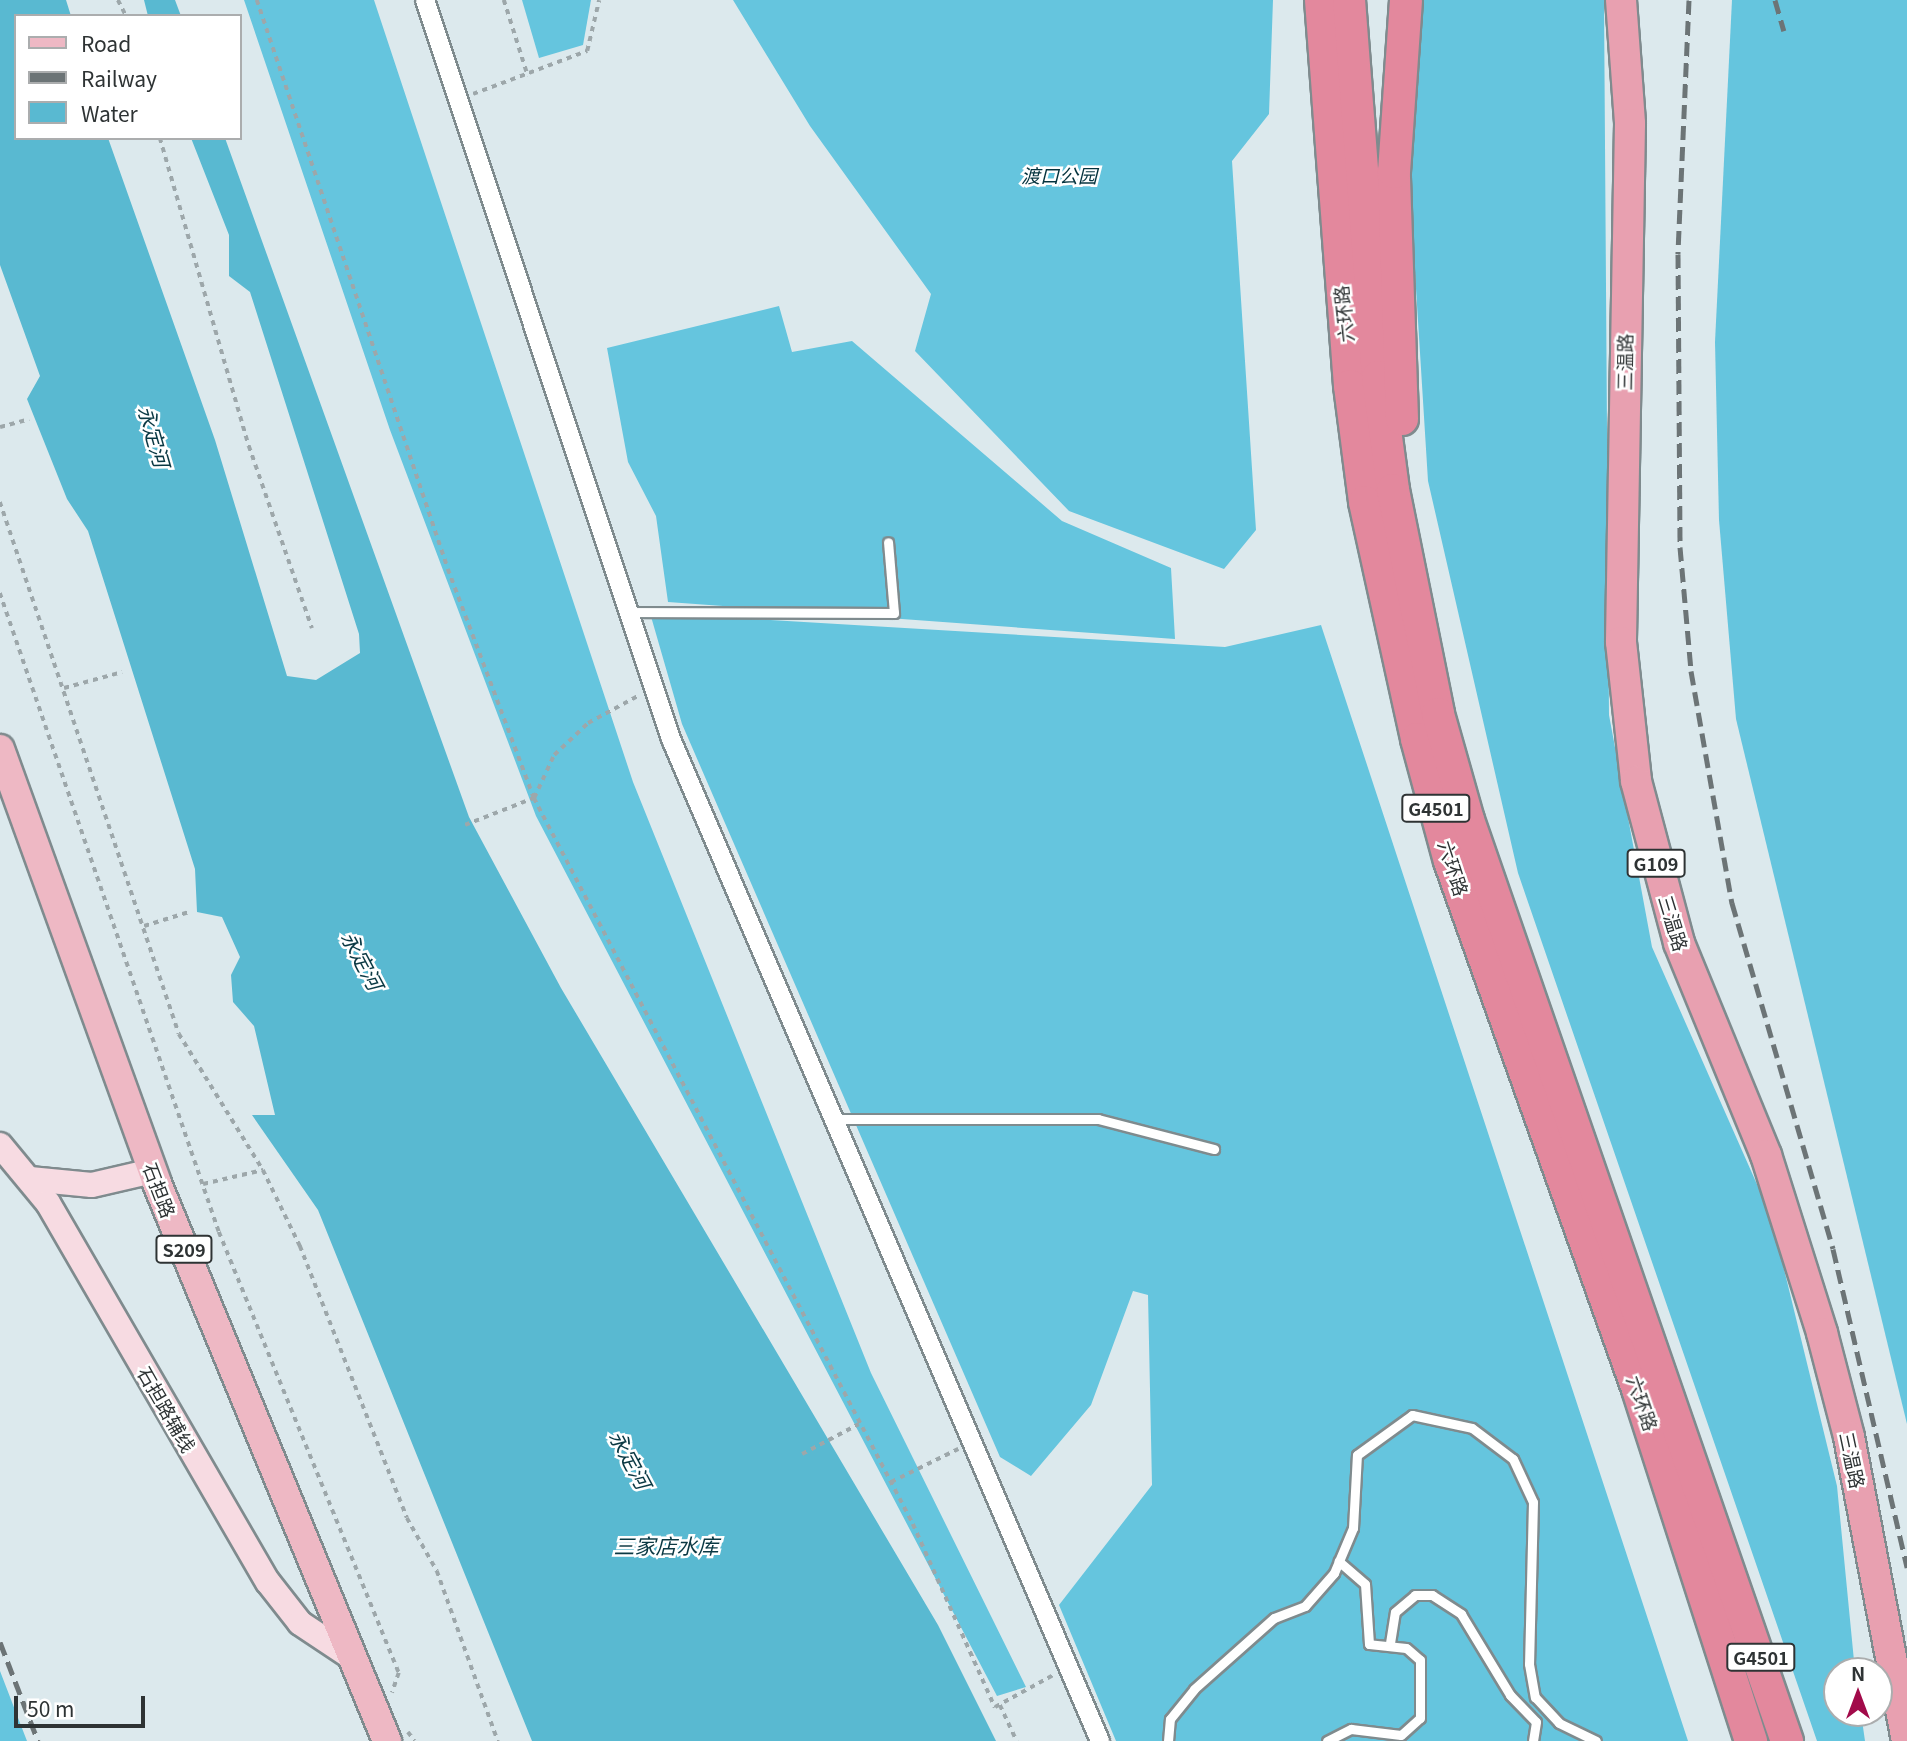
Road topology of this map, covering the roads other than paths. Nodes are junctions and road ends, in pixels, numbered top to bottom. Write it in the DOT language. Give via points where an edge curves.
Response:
graph roads {
  1 [pos="425,0"];
  2 [pos="1299,0"];
  3 [pos="1321,0"];
  4 [pos="1349,0"];
  5 [pos="1406,0"];
  6 [pos="1620,0"];
  7 [pos="1340,290"];
  8 [pos="888,542"];
  9 [pos="1411,591"];
  10 [pos="628,611"];
  11 [pos="0,750"];
  12 [pos="833,1119"];
  13 [pos="0,1145"];
  14 [pos="1214,1149"];
  15 [pos="152,1171"];
  16 [pos="30,1179"];
  17 [pos="1339,1561"];
  18 [pos="1390,1643"];
  19 [pos="351,1657"];
  20 [pos="1887,1657"];
  21 [pos="1893,1692"];
  22 [pos="387,1741"];
  23 [pos="1100,1741"];
  24 [pos="1168,1741"];
  25 [pos="1327,1741"];
  26 [pos="1533,1741"];
  27 [pos="1596,1741"];
  28 [pos="1751,1741"];
  29 [pos="1787,1741"];
  30 [pos="1907,1741"];
  1 -- 10 [label="street"];
  2 -- 7 [label="highway"];
  3 -- 7 [label="highway, 六环路 / G4501"];
  4 -- 9 [label="highway, 六环路 / G4501" via="1369,293"];
  5 -- 9 [label="highway" via="1394,172"];
  6 -- 20 [label="highway, 三温路 / G109" via="1630,124 1622,642 1636,781 1679,943 1766,1155 1822,1333 1854,1462"];
  7 -- 28 [label="highway, 六环路 / G4501" via="1365,502 1387,616 1450,861 1703,1582"];
  8 -- 10 [label="lane" via="894,613"];
  9 -- 29 [label="highway, 六环路 / G4501" via="1468,820 1734,1573"];
  10 -- 12 [label="street" via="655,690"];
  11 -- 15 [label="main road, 石担路 / S209"];
  12 -- 14 [label="lane" via="1098,1119"];
  12 -- 23 [label="street" via="968,1444"];
  13 -- 16 [label="main road, 石担路辅线"];
  15 -- 16 [label="main road" via="92,1185"];
  15 -- 19 [label="main road, 石担路 / S209"];
  16 -- 19 [label="main road, 石担路辅线" via="268,1582 300,1623"];
  17 -- 18 [label="lane" via="1365,1584 1369,1644"];
  17 -- 24 [label="lane" via="1306,1606 1274,1618 1194,1689 1170,1719"];
  17 -- 27 [label="lane" via="1353,1528 1357,1455 1412,1415 1472,1428 1513,1459 1533,1502 1529,1664 1535,1697 1559,1723"];
  18 -- 25 [label="lane" via="1420,1660 1420,1718 1401,1735 1351,1729 1331,1734"];
  18 -- 26 [label="lane" via="1395,1612 1415,1595 1432,1595 1461,1614 1510,1695 1536,1722"];
  19 -- 22 [label="main road, 石担路 / S209"];
  21 -- 30 [label="highway, 三温路 / G109"];
}
